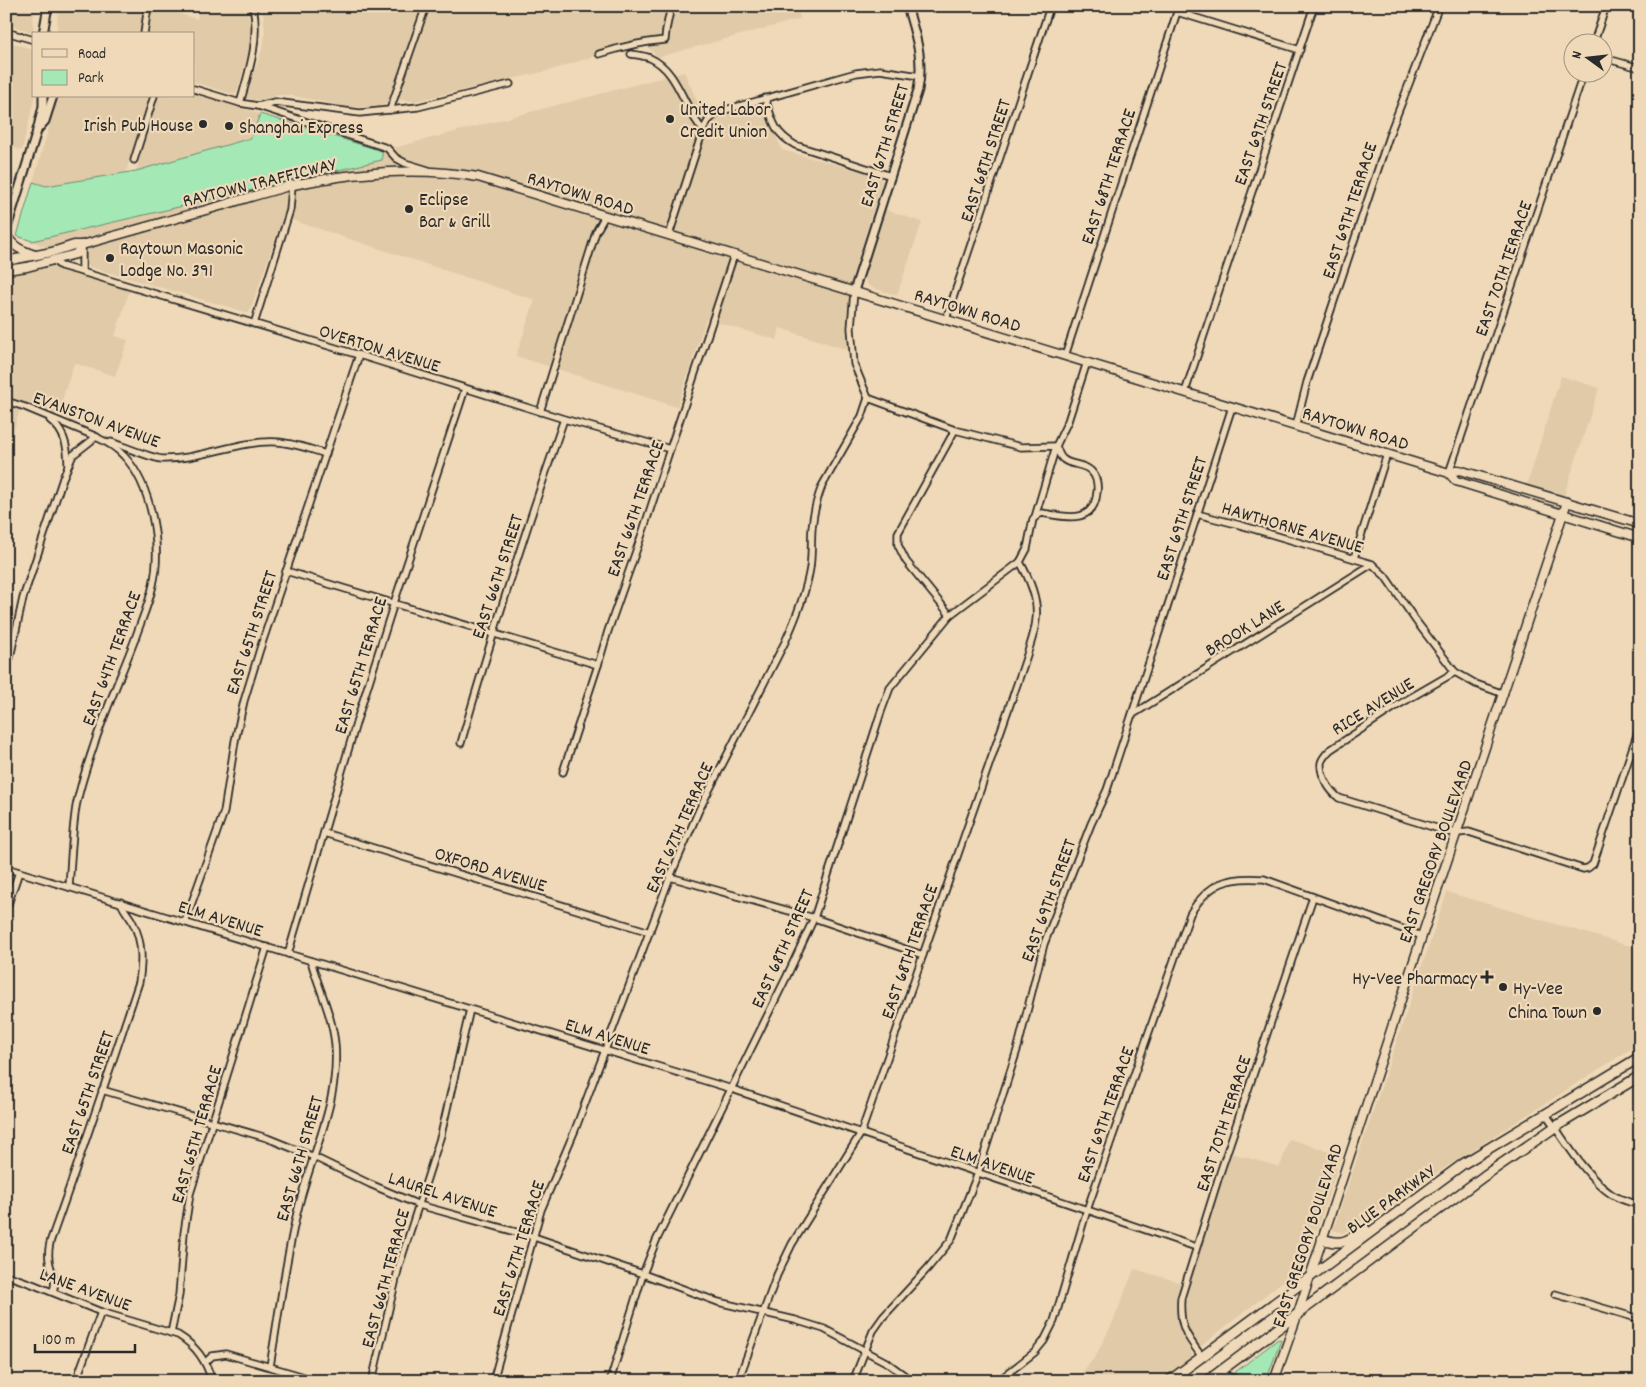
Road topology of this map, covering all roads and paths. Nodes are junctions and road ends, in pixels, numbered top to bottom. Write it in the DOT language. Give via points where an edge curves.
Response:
graph roads {
  1 [pos="48,6"];
  2 [pos="148,6"];
  3 [pos="253,6"];
  4 [pos="426,6"];
  5 [pos="671,6"];
  6 [pos="907,6"];
  7 [pos="1314,6"];
  8 [pos="1439,6"];
  9 [pos="1606,6"];
  10 [pos="1178,9"];
  11 [pos="1049,10"];
  12 [pos="6,32"];
  13 [pos="43,32"];
  14 [pos="144,32"];
  15 [pos="1597,32"];
  16 [pos="32,39"];
  17 [pos="1300,50"];
  18 [pos="599,54"];
  19 [pos="631,54"];
  20 [pos="1614,61"];
  21 [pos="1640,68"];
  22 [pos="920,76"];
  23 [pos="1581,82"];
  24 [pos="510,84"];
  25 [pos="195,89"];
  26 [pos="43,98"];
  27 [pos="52,98"];
  28 [pos="153,98"];
  29 [pos="765,98"];
  30 [pos="240,103"];
  31 [pos="258,106"];
  32 [pos="390,110"];
  33 [pos="703,130"];
  34 [pos="37,131"];
  35 [pos="134,160"];
  36 [pos="432,171"];
  37 [pos="891,176"];
  38 [pos="478,177"];
  39 [pos="292,186"];
  40 [pos="605,216"];
  41 [pos="6,233"];
  42 [pos="669,236"];
  43 [pos="82,246"];
  44 [pos="37,255"];
  45 [pos="734,255"];
  46 [pos="6,261"];
  47 [pos="54,261"];
  48 [pos="6,270"];
  49 [pos="82,272"];
  50 [pos="854,291"];
  51 [pos="946,319"];
  52 [pos="254,324"];
  53 [pos="359,355"];
  54 [pos="1065,356"];
  55 [pos="1087,362"];
  56 [pos="466,388"];
  57 [pos="1185,392"];
  58 [pos="868,398"];
  59 [pos="6,402"];
  60 [pos="1232,406"];
  61 [pos="540,412"];
  62 [pos="42,415"];
  63 [pos="564,419"];
  64 [pos="1296,426"];
  65 [pos="955,430"];
  66 [pos="96,437"];
  67 [pos="1056,446"];
  68 [pos="670,449"];
  69 [pos="326,454"];
  70 [pos="1387,454"];
  71 [pos="68,468"];
  72 [pos="1450,473"];
  73 [pos="1567,502"];
  74 [pos="1196,514"];
  75 [pos="1564,514"];
  76 [pos="1035,517"];
  77 [pos="1640,524"];
  78 [pos="1640,538"];
  79 [pos="1354,558"];
  80 [pos="1020,562"];
  81 [pos="1372,564"];
  82 [pos="286,571"];
  83 [pos="394,603"];
  84 [pos="950,615"];
  85 [pos="494,634"];
  86 [pos="598,664"];
  87 [pos="1455,672"];
  88 [pos="6,676"];
  89 [pos="1504,694"];
  90 [pos="1132,715"];
  91 [pos="1640,726"];
  92 [pos="461,743"];
  93 [pos="563,772"];
  94 [pos="324,833"];
  95 [pos="1457,833"];
  96 [pos="6,868"];
  97 [pos="18,872"];
  98 [pos="670,877"];
  99 [pos="68,887"];
  100 [pos="1313,896"];
  101 [pos="121,902"];
  102 [pos="6,910"];
  103 [pos="814,918"];
  104 [pos="185,922"];
  105 [pos="650,932"];
  106 [pos="1422,936"];
  107 [pos="267,947"];
  108 [pos="288,954"];
  109 [pos="923,955"];
  110 [pos="311,960"];
  111 [pos="470,1009"];
  112 [pos="605,1050"];
  113 [pos="1640,1057"];
  114 [pos="1640,1076"];
  115 [pos="732,1089"];
  116 [pos="102,1090"];
  117 [pos="1545,1113"];
  118 [pos="213,1122"];
  119 [pos="1555,1127"];
  120 [pos="861,1133"];
  121 [pos="314,1157"];
  122 [pos="978,1173"];
  123 [pos="419,1205"];
  124 [pos="1640,1205"];
  125 [pos="1087,1210"];
  126 [pos="1398,1212"];
  127 [pos="534,1237"];
  128 [pos="1322,1239"];
  129 [pos="1196,1247"];
  130 [pos="643,1274"];
  131 [pos="6,1275"];
  132 [pos="1310,1277"];
  133 [pos="52,1292"];
  134 [pos="1556,1294"];
  135 [pos="101,1312"];
  136 [pos="764,1312"];
  137 [pos="1298,1313"];
  138 [pos="1640,1319"];
  139 [pos="171,1333"];
  140 [pos="865,1350"];
  141 [pos="1202,1357"];
  142 [pos="206,1362"];
  143 [pos="270,1366"];
  144 [pos="1218,1373"];
  145 [pos="76,1381"];
  146 [pos="212,1381"];
  147 [pos="318,1381"];
  148 [pos="372,1381"];
  149 [pos="493,1381"];
  150 [pos="610,1381"];
  151 [pos="738,1381"];
  152 [pos="853,1381"];
  153 [pos="912,1381"];
  154 [pos="998,1381"];
  155 [pos="1170,1381"];
  156 [pos="1207,1381"];
  157 [pos="1242,1381"];
  158 [pos="1274,1381"];
  1 -- 13 [label="street"];
  2 -- 14 [label="street"];
  3 -- 30 [label="street" via="256,34 253,58"];
  4 -- 32 [label="street"];
  5 -- 18 [label="street" via="665,40 623,46"];
  6 -- 22 [label="street, EAST 67TH STREET" via="920,51"];
  7 -- 17 [label="street, EAST 69TH STREET"];
  8 -- 64 [label="street, EAST 69TH TERRACE" via="1390,132 1307,382"];
  9 -- 15 [label="street"];
  10 -- 17 [label="street"];
  10 -- 54 [label="street, EAST 68TH TERRACE"];
  11 -- 51 [label="street, EAST 68TH STREET"];
  12 -- 16 [label="street"];
  17 -- 57 [label="street, EAST 69TH STREET"];
  19 -- 33 [label="street" via="648,57 663,65"];
  20 -- 21 [label="street"];
  22 -- 29 [label="street" via="880,70 856,73"];
  22 -- 37 [label="street, EAST 67TH STREET"];
  23 -- 72 [label="street, EAST 70TH TERRACE"];
  24 -- 32 [label="street" via="418,107"];
  25 -- 30 [label="street"];
  26 -- 34 [label="street"];
  27 -- 34 [label="street" via="45,122"];
  28 -- 35 [label="street"];
  29 -- 33 [label="street" via="718,112"];
  29 -- 37 [label="street" via="776,130 785,139"];
  30 -- 31 [label="street"];
  31 -- 32 [label="street" via="276,102 360,113"];
  31 -- 36 [label="street" via="379,145 404,163"];
  33 -- 42 [label="street"];
  34 -- 41 [label="street"];
  36 -- 38 [label="main road, RAYTOWN TRAFFICWAY"];
  36 -- 39 [label="main road, RAYTOWN TRAFFICWAY" via="342,176"];
  37 -- 50 [label="street, EAST 67TH STREET"];
  38 -- 40 [label="main road, RAYTOWN ROAD"];
  39 -- 43 [label="main road, RAYTOWN TRAFFICWAY"];
  39 -- 52 [label="street" via="290,210"];
  40 -- 42 [label="main road, RAYTOWN ROAD"];
  40 -- 61 [label="street" via="594,241"];
  41 -- 44 [label="main road" via="18,248"];
  42 -- 45 [label="main road, RAYTOWN ROAD"];
  43 -- 44 [label="main road, RAYTOWN TRAFFICWAY" via="74,245"];
  43 -- 47 [label="main road, RAYTOWN TRAFFICWAY" via="76,254"];
  43 -- 49 [label="street"];
  44 -- 46 [label="main road, RAYTOWN TRAFFICWAY"];
  45 -- 50 [label="main road, RAYTOWN ROAD"];
  45 -- 68 [label="street, EAST 66TH TERRACE"];
  47 -- 48 [label="main road, RAYTOWN TRAFFICWAY"];
  47 -- 49 [label="street, OVERTON AVENUE"];
  49 -- 52 [label="street, OVERTON AVENUE"];
  50 -- 51 [label="main road, RAYTOWN ROAD"];
  50 -- 58 [label="street" via="851,328 854,364"];
  51 -- 54 [label="main road, RAYTOWN ROAD"];
  52 -- 53 [label="street, OVERTON AVENUE"];
  53 -- 56 [label="street, OVERTON AVENUE"];
  53 -- 69 [label="street, EAST 65TH STREET"];
  54 -- 55 [label="main road, RAYTOWN ROAD"];
  55 -- 57 [label="main road, RAYTOWN ROAD"];
  55 -- 67 [label="street" via="1068,422"];
  56 -- 61 [label="street, OVERTON AVENUE"];
  56 -- 83 [label="street, EAST 65TH TERRACE"];
  57 -- 60 [label="main road, RAYTOWN ROAD"];
  58 -- 65 [label="street"];
  58 -- 98 [label="street, EAST 67TH TERRACE" via="862,416 818,496 812,526 810,568 795,620 699,810"];
  59 -- 62 [label="street, EVANSTON AVENUE"];
  60 -- 64 [label="main road, RAYTOWN ROAD"];
  60 -- 74 [label="street, EAST 69TH STREET"];
  61 -- 63 [label="street, OVERTON AVENUE"];
  62 -- 66 [label="street, EVANSTON AVENUE"];
  62 -- 71 [label="street" via="62,433"];
  63 -- 68 [label="street, OVERTON AVENUE"];
  63 -- 85 [label="street, EAST 66TH STREET" via="527,524"];
  64 -- 70 [label="main road, RAYTOWN ROAD"];
  65 -- 67 [label="street" via="1021,447"];
  65 -- 84 [label="street" via="898,533 898,545 906,561"];
  66 -- 69 [label="street, EVANSTON AVENUE" via="160,459 277,442"];
  66 -- 71 [label="street" via="73,456"];
  66 -- 99 [label="street, EAST 64TH TERRACE" via="125,457 147,496 155,535 154,584 81,788"];
  67 -- 76 [label="street"];
  67 -- 76 [label="street" via="1064,460 1084,465 1096,476 1096,500 1090,512 1078,517 1042,514"];
  68 -- 86 [label="street, EAST 66TH TERRACE"];
  69 -- 82 [label="street, EAST 65TH STREET"];
  70 -- 72 [label="main road, RAYTOWN ROAD"];
  70 -- 79 [label="street"];
  71 -- 88 [label="street" via="23,598"];
  72 -- 73 [label="main road, RAYTOWN ROAD" via="1459,470"];
  72 -- 75 [label="main road, RAYTOWN ROAD" via="1456,480"];
  73 -- 75 [label="main road, EAST GREGORY BOULEVARD"];
  73 -- 77 [label="main road, RAYTOWN ROAD"];
  74 -- 79 [label="street, HAWTHORNE AVENUE"];
  74 -- 90 [label="street, EAST 69TH STREET"];
  75 -- 78 [label="main road, RAYTOWN ROAD"];
  75 -- 89 [label="main road, EAST GREGORY BOULEVARD"];
  76 -- 80 [label="street" via="1027,549"];
  79 -- 81 [label="street, HAWTHORNE AVENUE"];
  80 -- 84 [label="street, EAST 68TH STREET"];
  80 -- 109 [label="street, EAST 68TH TERRACE" via="1034,593 1036,625"];
  81 -- 87 [label="street, HAWTHORNE AVENUE" via="1385,576"];
  81 -- 90 [label="street, BROOK LANE"];
  82 -- 83 [label="street"];
  82 -- 104 [label="street, EAST 65TH STREET" via="244,701 224,812"];
  83 -- 85 [label="street"];
  83 -- 94 [label="street, EAST 65TH TERRACE"];
  84 -- 103 [label="street, EAST 68TH STREET" via="890,688"];
  85 -- 86 [label="street"];
  85 -- 92 [label="street, EAST 66TH STREET"];
  86 -- 93 [label="street, EAST 66TH TERRACE"];
  87 -- 89 [label="street, HAWTHORNE AVENUE"];
  87 -- 95 [label="street, RICE AVENUE" via="1330,750 1321,764 1323,776 1340,798"];
  89 -- 95 [label="main road, EAST GREGORY BOULEVARD"];
  90 -- 122 [label="street, EAST 69TH STREET" via="1107,790 1044,944 1018,1046"];
  91 -- 95 [label="street" via="1588,868 1582,869 1469,832"];
  94 -- 105 [label="street, OXFORD AVENUE"];
  94 -- 108 [label="street, EAST 65TH TERRACE"];
  95 -- 106 [label="main road, EAST GREGORY BOULEVARD"];
  96 -- 97 [label="street, ELM AVENUE"];
  97 -- 99 [label="street, ELM AVENUE"];
  97 -- 102 [label="street"];
  98 -- 103 [label="street"];
  98 -- 105 [label="street, EAST 67TH TERRACE"];
  99 -- 101 [label="street, ELM AVENUE"];
  100 -- 106 [label="street, EAST 69TH TERRACE"];
  100 -- 125 [label="street, EAST 69TH TERRACE" via="1264,879 1237,878 1218,884 1196,904"];
  100 -- 129 [label="street, EAST 70TH TERRACE"];
  101 -- 104 [label="street, ELM AVENUE"];
  101 -- 116 [label="street, EAST 65TH STREET" via="138,935 142,966"];
  103 -- 109 [label="street"];
  103 -- 115 [label="street, EAST 68TH STREET"];
  104 -- 107 [label="street, ELM AVENUE"];
  105 -- 112 [label="street, EAST 67TH TERRACE"];
  106 -- 128 [label="main road, EAST GREGORY BOULEVARD"];
  107 -- 108 [label="street, ELM AVENUE"];
  107 -- 118 [label="street, EAST 65TH TERRACE"];
  108 -- 110 [label="street, ELM AVENUE"];
  109 -- 120 [label="street, EAST 68TH TERRACE"];
  110 -- 111 [label="street, ELM AVENUE"];
  110 -- 121 [label="street, EAST 66TH STREET" via="331,1017 335,1045 332,1097"];
  111 -- 112 [label="street, ELM AVENUE"];
  111 -- 123 [label="street, EAST 66TH TERRACE" via="441,1135"];
  112 -- 115 [label="street, ELM AVENUE"];
  112 -- 127 [label="street, EAST 67TH TERRACE" via="541,1210"];
  113 -- 117 [label="highway, BLUE PARKWAY"];
  114 -- 119 [label="highway, BLUE PARKWAY"];
  115 -- 120 [label="street, ELM AVENUE"];
  115 -- 130 [label="street, EAST 68TH STREET" via="656,1241"];
  116 -- 118 [label="street, LAUREL AVENUE"];
  116 -- 133 [label="street, EAST 65TH STREET" via="50,1240"];
  117 -- 119 [label="street"];
  117 -- 126 [label="highway, BLUE PARKWAY" via="1463,1164"];
  118 -- 121 [label="street, LAUREL AVENUE" via="267,1138"];
  118 -- 139 [label="street, EAST 65TH TERRACE" via="190,1194"];
  119 -- 124 [label="street" via="1593,1179 1620,1199"];
  119 -- 137 [label="highway, BLUE PARKWAY"];
  120 -- 122 [label="street, ELM AVENUE"];
  120 -- 136 [label="street, EAST 68TH TERRACE" via="792,1244"];
  121 -- 123 [label="street, LAUREL AVENUE"];
  121 -- 143 [label="street, EAST 66TH STREET" via="292,1235"];
  122 -- 125 [label="street, ELM AVENUE"];
  122 -- 140 [label="street, EAST 69TH STREET" via="951,1240 882,1317"];
  123 -- 127 [label="street, LAUREL AVENUE"];
  123 -- 148 [label="street, EAST 66TH TERRACE" via="399,1266"];
  125 -- 129 [label="street, ELM AVENUE"];
  125 -- 154 [label="street, EAST 69TH TERRACE" via="1054,1321 1044,1341"];
  126 -- 128 [label="highway" via="1383,1217 1344,1242"];
  126 -- 132 [label="highway, BLUE PARKWAY"];
  127 -- 130 [label="street, LAUREL AVENUE"];
  127 -- 149 [label="street, EAST 67TH TERRACE"];
  128 -- 132 [label="main road, EAST GREGORY BOULEVARD"];
  129 -- 141 [label="street, EAST 70TH TERRACE" via="1181,1298 1180,1318 1185,1332"];
  130 -- 136 [label="street, LAUREL AVENUE" via="718,1302"];
  130 -- 150 [label="street, EAST 68TH STREET"];
  131 -- 133 [label="street, LANE AVENUE"];
  132 -- 137 [label="main road, EAST GREGORY BOULEVARD"];
  132 -- 141 [label="highway, BLUE PARKWAY"];
  133 -- 135 [label="street, LANE AVENUE"];
  134 -- 138 [label="street"];
  135 -- 139 [label="street, LANE AVENUE"];
  135 -- 145 [label="street"];
  136 -- 140 [label="street, LAUREL AVENUE" via="824,1329"];
  136 -- 151 [label="street, EAST 68TH TERRACE"];
  137 -- 144 [label="highway, BLUE PARKWAY"];
  137 -- 158 [label="main road, EAST GREGORY BOULEVARD"];
  139 -- 142 [label="street, LANE AVENUE" via="189,1342"];
  140 -- 152 [label="street, EAST 69TH STREET"];
  140 -- 153 [label="street, LAUREL AVENUE"];
  141 -- 155 [label="highway, BLUE PARKWAY"];
  142 -- 143 [label="street" via="212,1356 226,1354"];
  142 -- 146 [label="street"];
  143 -- 147 [label="street"];
  144 -- 156 [label="highway, BLUE PARKWAY"];
  144 -- 157 [label="street"];
}
